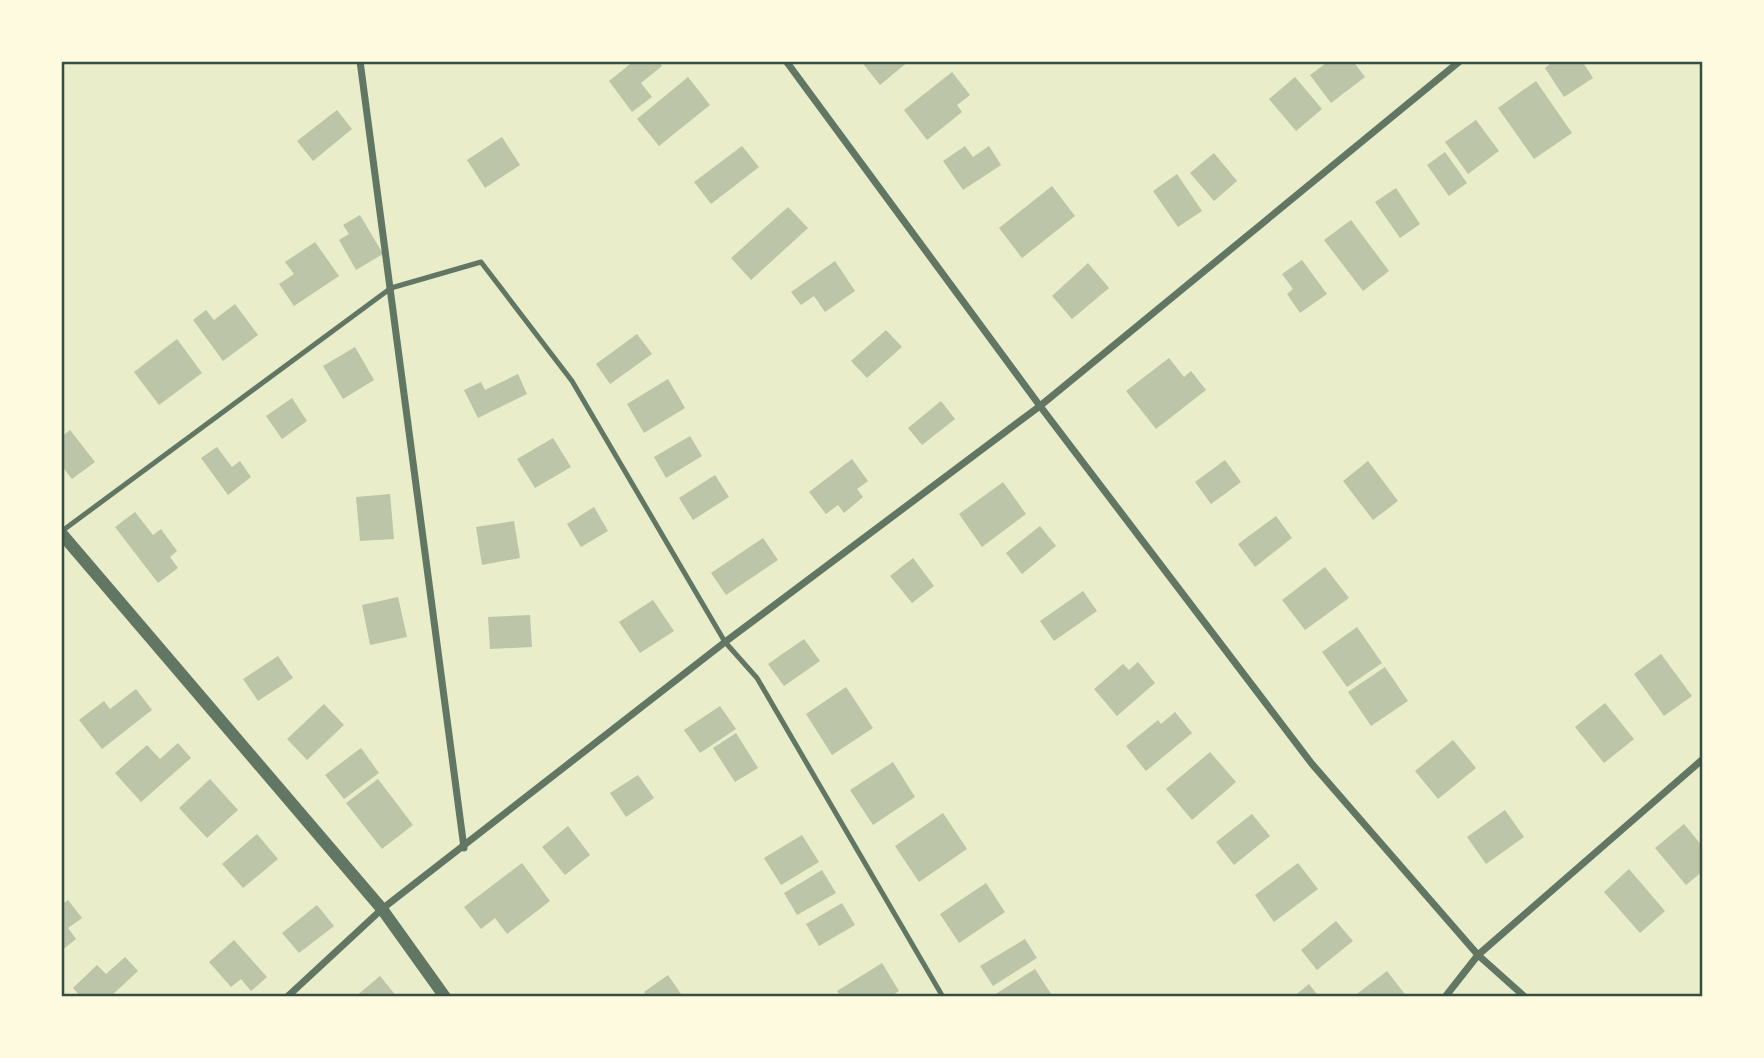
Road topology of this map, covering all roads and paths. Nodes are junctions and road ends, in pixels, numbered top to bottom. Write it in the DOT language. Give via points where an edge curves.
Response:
graph roads {
  1 [pos="360,61"];
  2 [pos="786,61"];
  3 [pos="1460,61"];
  4 [pos="391,288"];
  5 [pos="1040,406"];
  6 [pos="61,532"];
  7 [pos="725,642"];
  8 [pos="1703,759"];
  9 [pos="464,848"];
  10 [pos="382,909"];
  11 [pos="1478,955"];
  12 [pos="287,997"];
  13 [pos="445,997"];
  14 [pos="943,997"];
  15 [pos="1445,997"];
  16 [pos="1525,997"];
  1 -- 4 [label="street"];
  2 -- 5 [label="street"];
  3 -- 5 [label="street"];
  4 -- 6 [label="lane"];
  4 -- 7 [label="lane" via="481,262 572,381"];
  4 -- 9 [label="street"];
  5 -- 7 [label="street"];
  5 -- 11 [label="street" via="1312,764"];
  6 -- 10 [label="street"];
  7 -- 9 [label="street"];
  7 -- 14 [label="lane" via="757,678"];
  8 -- 11 [label="street"];
  9 -- 10 [label="street"];
  10 -- 12 [label="street"];
  10 -- 13 [label="street"];
  11 -- 15 [label="street"];
  11 -- 16 [label="street"];
}
